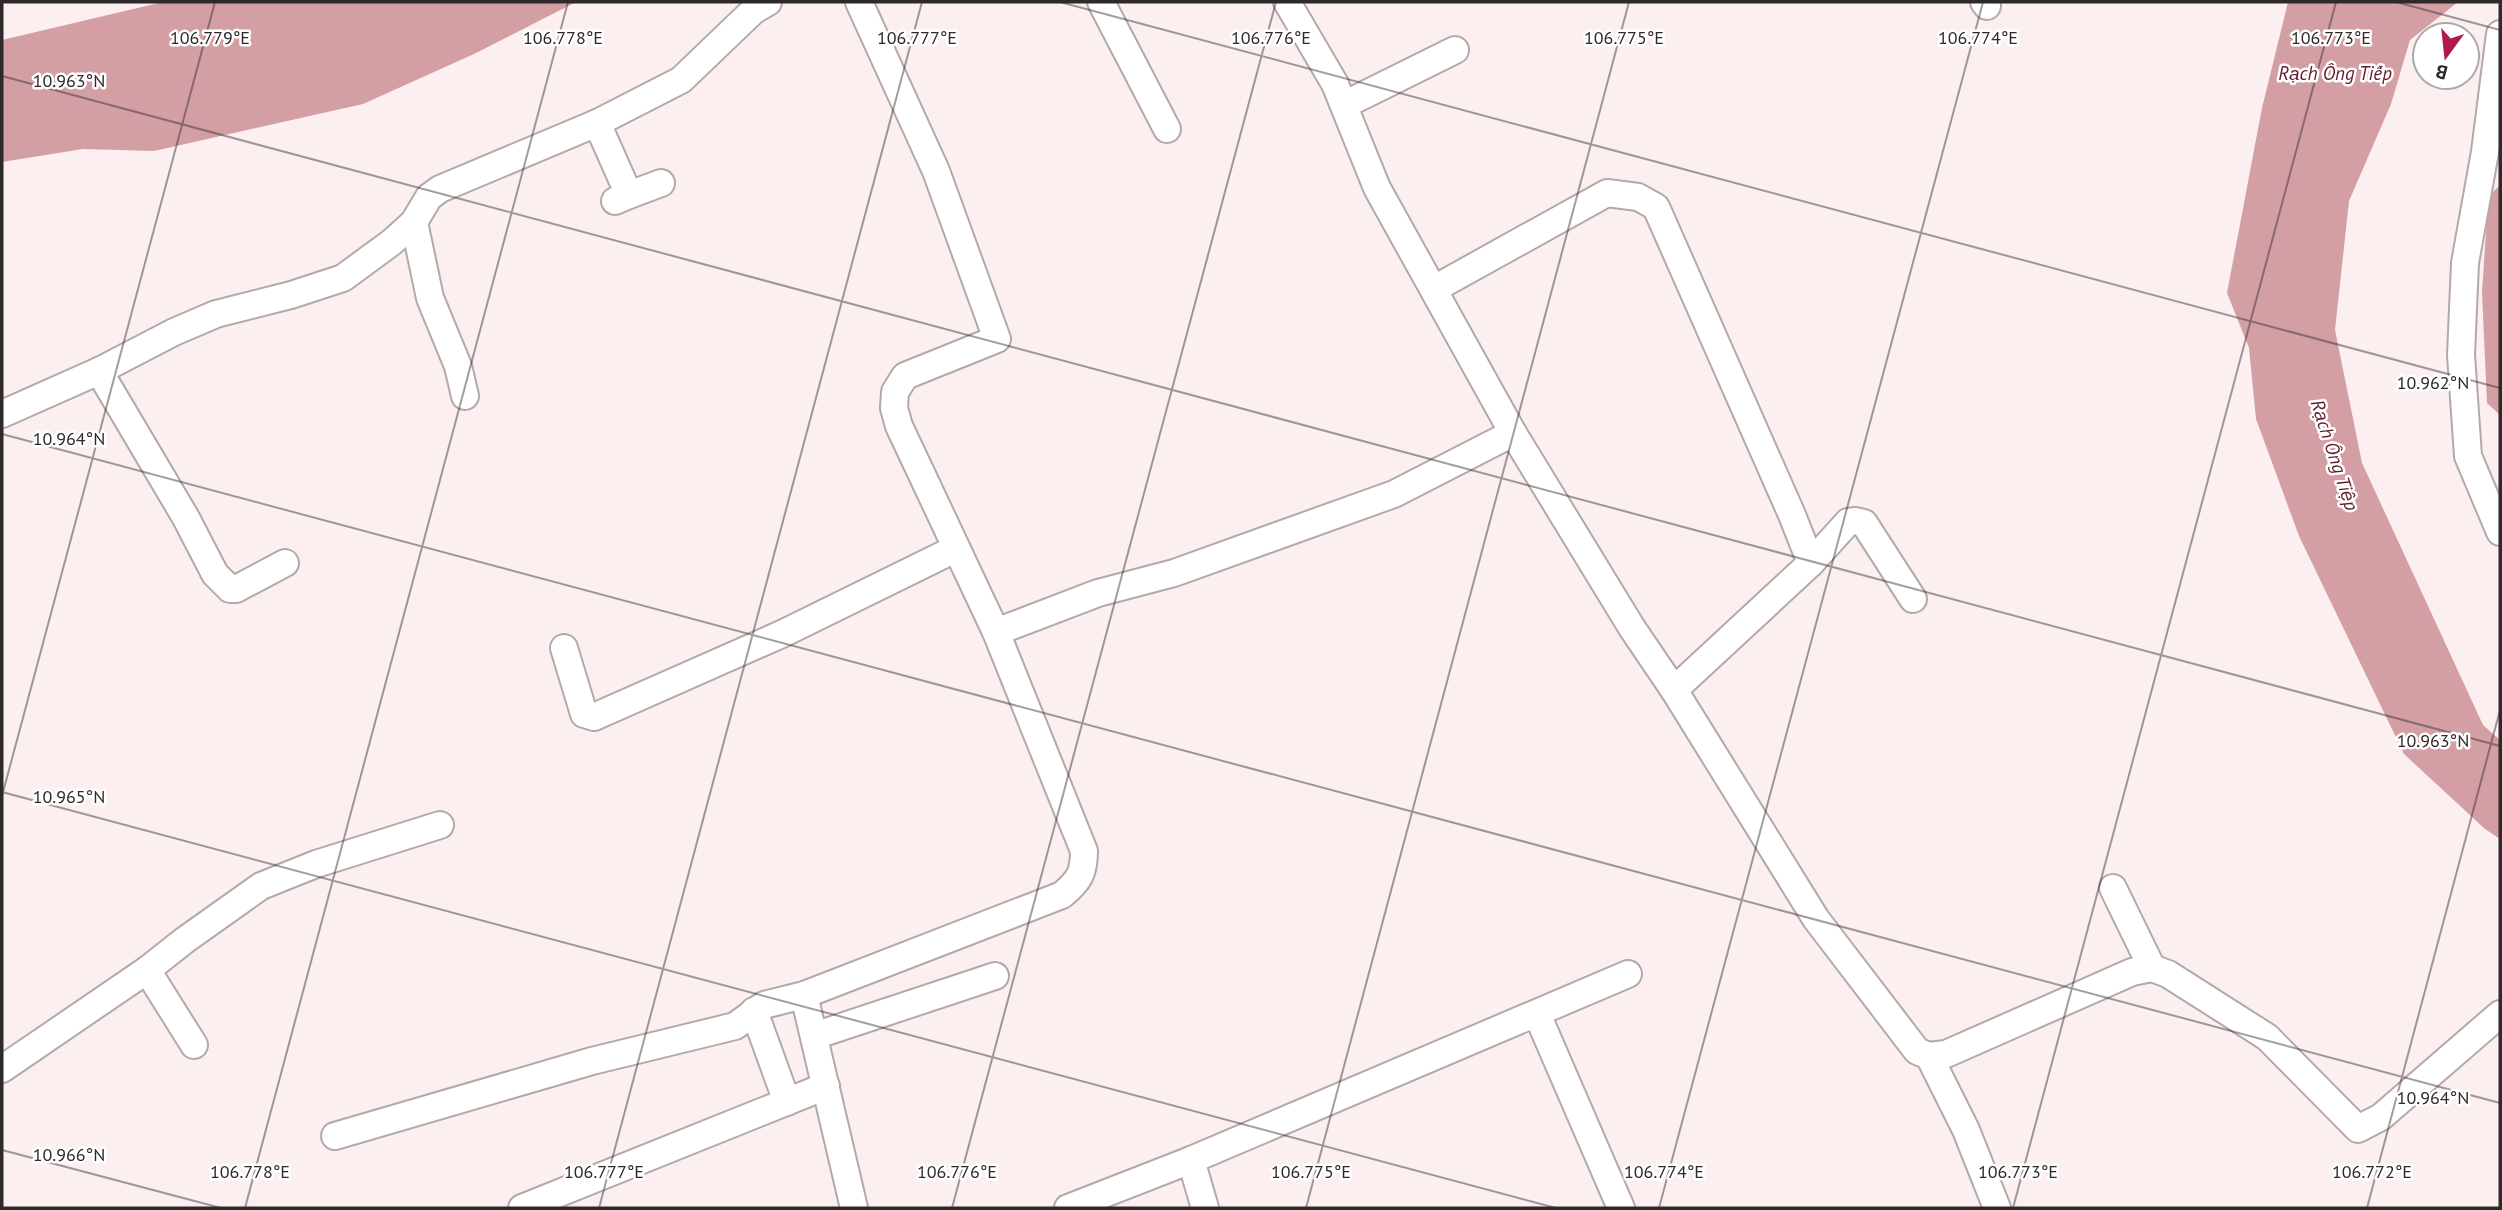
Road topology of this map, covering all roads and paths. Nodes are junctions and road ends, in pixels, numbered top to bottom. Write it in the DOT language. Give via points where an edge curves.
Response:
graph roads {
  1 [pos="768,2"];
  2 [pos="859,2"];
  3 [pos="1101,2"];
  4 [pos="1287,2"];
  5 [pos="2500,34"];
  6 [pos="1455,50"];
  7 [pos="1344,105"];
  8 [pos="597,123"];
  9 [pos="1167,129"];
  10 [pos="661,183"];
  11 [pos="414,222"];
  12 [pos="1434,289"];
  13 [pos="99,370"];
  14 [pos="465,396"];
  15 [pos="2,414"];
  16 [pos="1513,433"];
  17 [pos="2500,532"];
  18 [pos="955,550"];
  19 [pos="285,563"];
  20 [pos="1811,563"];
  21 [pos="1913,599"];
  22 [pos="996,632"];
  23 [pos="564,648"];
  24 [pos="1674,690"];
  25 [pos="440,825"];
  26 [pos="2113,888"];
  27 [pos="2152,968"];
  28 [pos="147,970"];
  29 [pos="1628,974"];
  30 [pos="995,976"];
  31 [pos="804,995"];
  32 [pos="759,1008"];
  33 [pos="1537,1014"];
  34 [pos="2500,1014"];
  35 [pos="814,1036"];
  36 [pos="194,1045"];
  37 [pos="1929,1056"];
  38 [pos="2,1069"];
  39 [pos="826,1086"];
  40 [pos="787,1102"];
  41 [pos="335,1136"];
  42 [pos="1191,1160"];
  43 [pos="522,1208"];
  44 [pos="853,1208"];
  45 [pos="1068,1208"];
  46 [pos="1205,1208"];
  47 [pos="1621,1208"];
  48 [pos="1997,1208"];
  1 -- 8 [label="street" via="681,80"];
  2 -- 18 [label="street" via="936,171 997,339 905,376 895,392 899,426"];
  3 -- 9 [label="street"];
  4 -- 7 [label="street"];
  5 -- 17 [label="street" via="2465,263 2461,355 2468,456"];
  6 -- 7 [label="street"];
  7 -- 12 [label="street" via="1377,188"];
  8 -- 10 [label="street" via="622,198"];
  8 -- 11 [label="street" via="440,189 429,197"];
  11 -- 13 [label="street" via="343,278 215,314"];
  11 -- 14 [label="street" via="430,298"];
  12 -- 16 [label="street"];
  12 -- 20 [label="street" via="1607,192 1637,197 1656,207"];
  13 -- 15 [label="street"];
  13 -- 19 [label="street" via="225,585 236,589"];
  16 -- 22 [label="street" via="1394,495 1174,573 1098,593"];
  16 -- 24 [label="street"];
  18 -- 22 [label="street"];
  18 -- 23 [label="street" via="784,633 594,717 584,714"];
  20 -- 21 [label="street" via="1848,522 1864,523"];
  20 -- 24 [label="street"];
  22 -- 31 [label="street" via="1084,851 1081,877 1062,895"];
  24 -- 37 [label="street" via="1816,919 1917,1051"];
  25 -- 28 [label="street" via="261,886"];
  26 -- 27 [label="street"];
  27 -- 34 [label="street" via="2267,1037 2358,1129 2381,1117"];
  27 -- 37 [label="street" via="2132,972 1946,1054"];
  28 -- 36 [label="street"];
  28 -- 38 [label="street"];
  29 -- 33 [label="street"];
  30 -- 35 [label="street"];
  31 -- 32 [label="street"];
  31 -- 35 [label="street"];
  32 -- 40 [label="street"];
  32 -- 41 [label="street" via="734,1026 593,1061"];
  33 -- 42 [label="street"];
  33 -- 47 [label="street"];
  35 -- 39 [label="street"];
  37 -- 48 [label="street" via="1966,1130"];
  39 -- 40 [label="street"];
  39 -- 44 [label="street"];
  40 -- 43 [label="street"];
  42 -- 45 [label="street"];
  42 -- 46 [label="street"];
}
